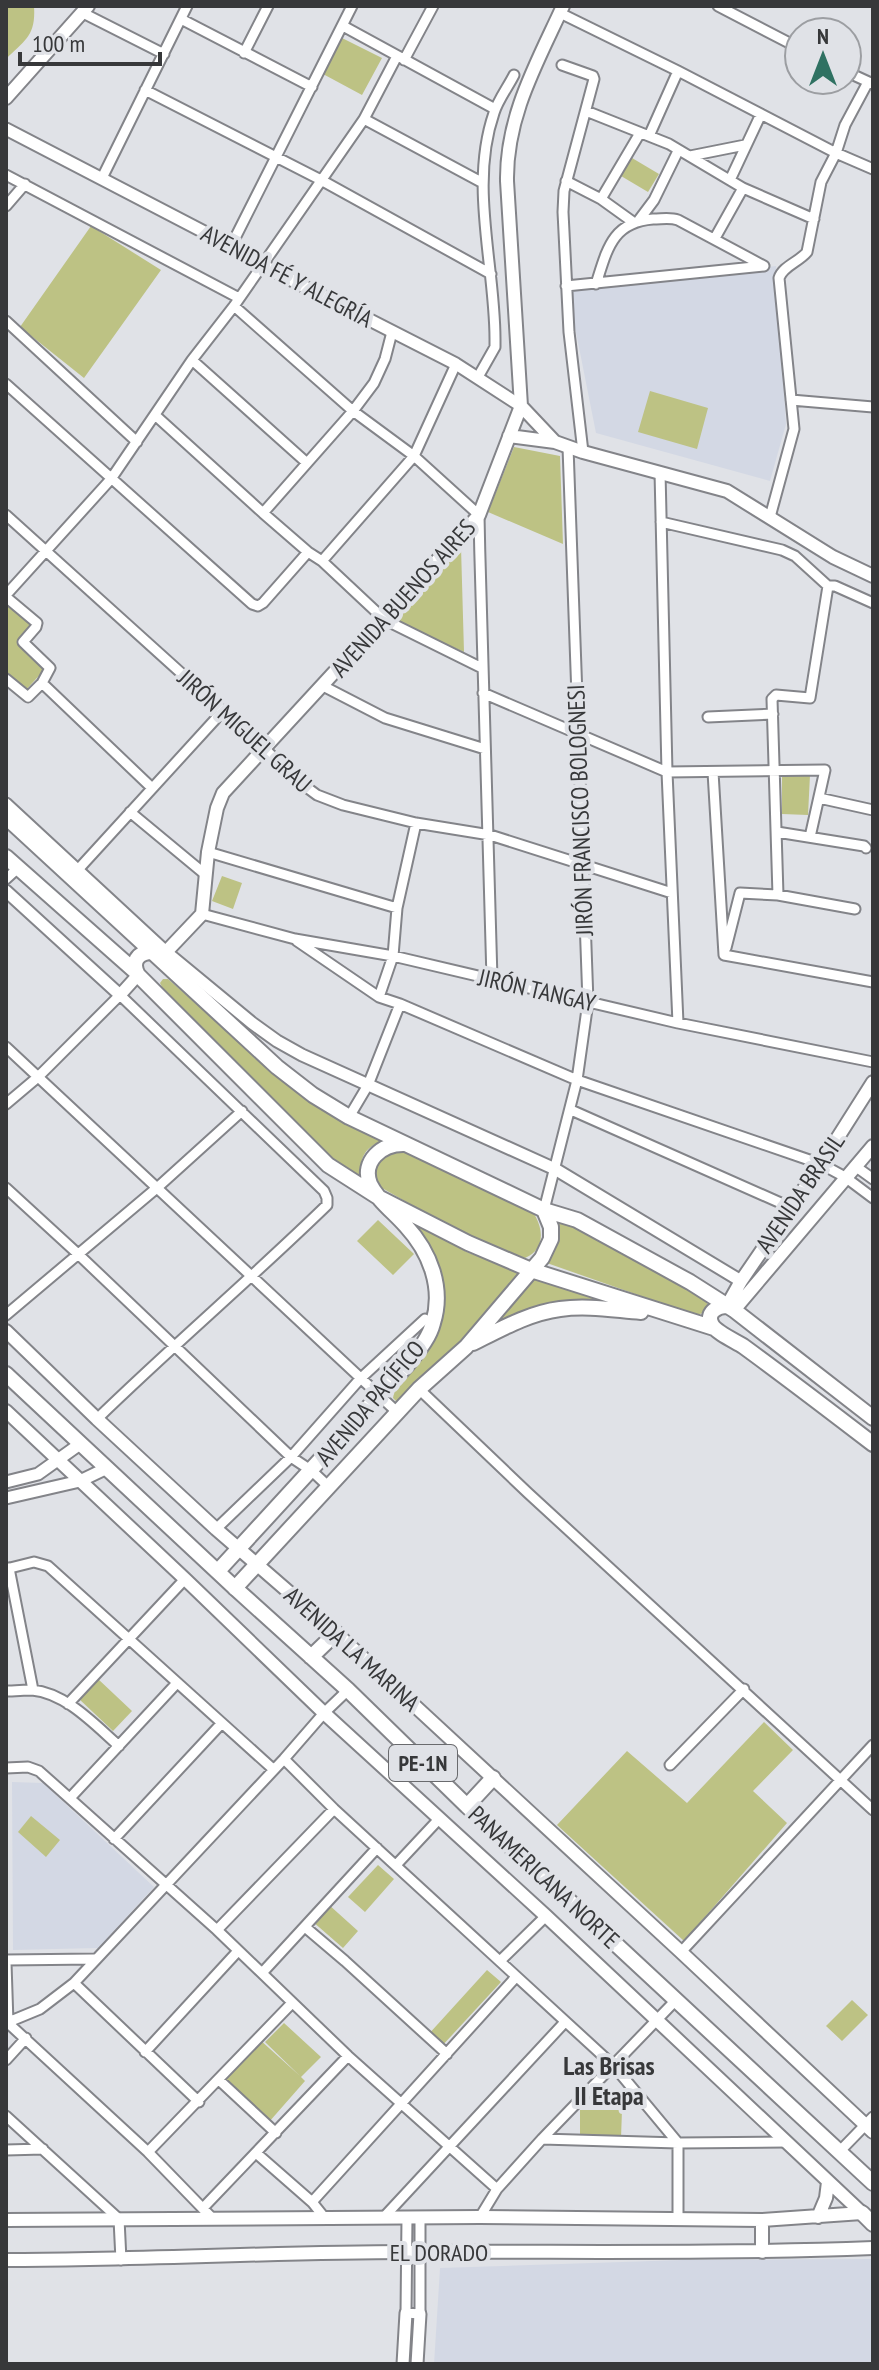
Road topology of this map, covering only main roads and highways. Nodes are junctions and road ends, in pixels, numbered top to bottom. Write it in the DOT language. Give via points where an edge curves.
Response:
graph roads {
  1 [pos="86,10"];
  2 [pos="562,10"];
  3 [pos="6,98"];
  4 [pos="521,406"];
  5 [pos="509,436"];
  6 [pos="561,445"];
  7 [pos="873,576"];
  8 [pos="6,817"];
  9 [pos="6,857"];
  10 [pos="159,955"];
  11 [pos="139,975"];
  12 [pos="873,1082"];
  13 [pos="403,1144"];
  14 [pos="873,1146"];
  15 [pos="378,1197"];
  16 [pos="544,1210"];
  17 [pos="531,1270"];
  18 [pos="731,1308"];
  19 [pos="667,1314"];
  20 [pos="718,1330"];
  21 [pos="6,1331"];
  22 [pos="466,1347"];
  23 [pos="6,1374"];
  24 [pos="6,1411"];
  25 [pos="873,1418"];
  26 [pos="873,1444"];
  27 [pos="239,1548"];
  28 [pos="258,1564"];
  29 [pos="218,1571"];
  30 [pos="235,1588"];
  31 [pos="336,1633"];
  32 [pos="311,1657"];
  33 [pos="493,1778"];
  34 [pos="467,1806"];
  35 [pos="871,2125"];
  36 [pos="828,2182"];
  37 [pos="873,2183"];
  38 [pos="867,2213"];
  39 [pos="818,2217"];
  40 [pos="6,2220"];
  41 [pos="762,2220"];
  42 [pos="873,2224"];
  43 [pos="873,2248"];
  44 [pos="762,2252"];
  45 [pos="6,2260"];
  1 -- 3 [label="main road"];
  2 -- 4 [label="main road, AVENIDA BUENOS AIRES" via="514,117 507,168"];
  4 -- 5 [label="main road, AVENIDA BUENOS AIRES"];
  4 -- 6 [label="main road, AVENIDA FÉ Y ALEGRÍA"];
  5 -- 6 [label="main road, AVENIDA FÉ Y ALEGRÍA"];
  5 -- 10 [label="main road, AVENIDA BUENOS AIRES" via="479,515 223,793 208,852 202,914"];
  6 -- 7 [label="main road, AVENIDA FÉ Y ALEGRÍA" via="727,491"];
  8 -- 10 [label="main road"];
  9 -- 11 [label="main road"];
  10 -- 11 [label="main road" via="139,956"];
  10 -- 11 [label="main road" via="162,969 157,978"];
  10 -- 13 [label="main road" via="313,1095"];
  11 -- 15 [label="main road" via="328,1165"];
  12 -- 18 [label="main road, AVENIDA BRASIL" via="741,1281"];
  13 -- 15 [label="main road" via="384,1147 371,1161 368,1180"];
  13 -- 16 [label="main road"];
  14 -- 18 [label="main road"];
  15 -- 17 [label="main road"];
  15 -- 27 [label="main road, AVENIDA PACÍFICO" via="409,1228 435,1275 433,1323 407,1365"];
  16 -- 17 [label="main road, AVENIDA PACÍFICO" via="551,1239"];
  16 -- 18 [label="main road" via="577,1220"];
  17 -- 19 [label="main road"];
  17 -- 22 [label="main road, AVENIDA PACÍFICO"];
  18 -- 20 [label="main road" via="737,1319 734,1327"];
  18 -- 20 [label="main road" via="719,1306 712,1312 710,1320"];
  18 -- 25 [label="main road"];
  19 -- 20 [label="main road"];
  19 -- 22 [label="main road" via="559,1309 527,1317"];
  20 -- 26 [label="main road"];
  21 -- 27 [label="main road, AVENIDA LA MARINA"];
  22 -- 28 [label="main road, AVENIDA PACÍFICO" via="419,1389"];
  23 -- 29 [label="main road, PANAMERICANA NORTE / PE-1N"];
  24 -- 36 [label="main road"];
  27 -- 28 [label="main road, AVENIDA LA MARINA"];
  27 -- 29 [label="main road, AVENIDA PACÍFICO"];
  28 -- 30 [label="main road, AVENIDA PACÍFICO"];
  28 -- 31 [label="main road, AVENIDA LA MARINA"];
  29 -- 30 [label="main road, PANAMERICANA NORTE / PE-1N"];
  30 -- 32 [label="main road, PANAMERICANA NORTE / PE-1N"];
  31 -- 32 [label="main road"];
  31 -- 33 [label="main road, AVENIDA LA MARINA"];
  32 -- 34 [label="main road, PANAMERICANA NORTE / PE-1N"];
  33 -- 34 [label="main road"];
  33 -- 35 [label="main road, AVENIDA LA MARINA"];
  34 -- 37 [label="main road, PANAMERICANA NORTE / PE-1N"];
  36 -- 38 [label="main road"];
  36 -- 39 [label="main road"];
  38 -- 39 [label="main road, EL DORADO"];
  38 -- 42 [label="main road"];
  39 -- 41 [label="main road, EL DORADO"];
  40 -- 41 [label="main road, EL DORADO" via="208,2213"];
  41 -- 44 [label="main road"];
  43 -- 44 [label="main road, EL DORADO"];
  44 -- 45 [label="main road, EL DORADO"];
}
